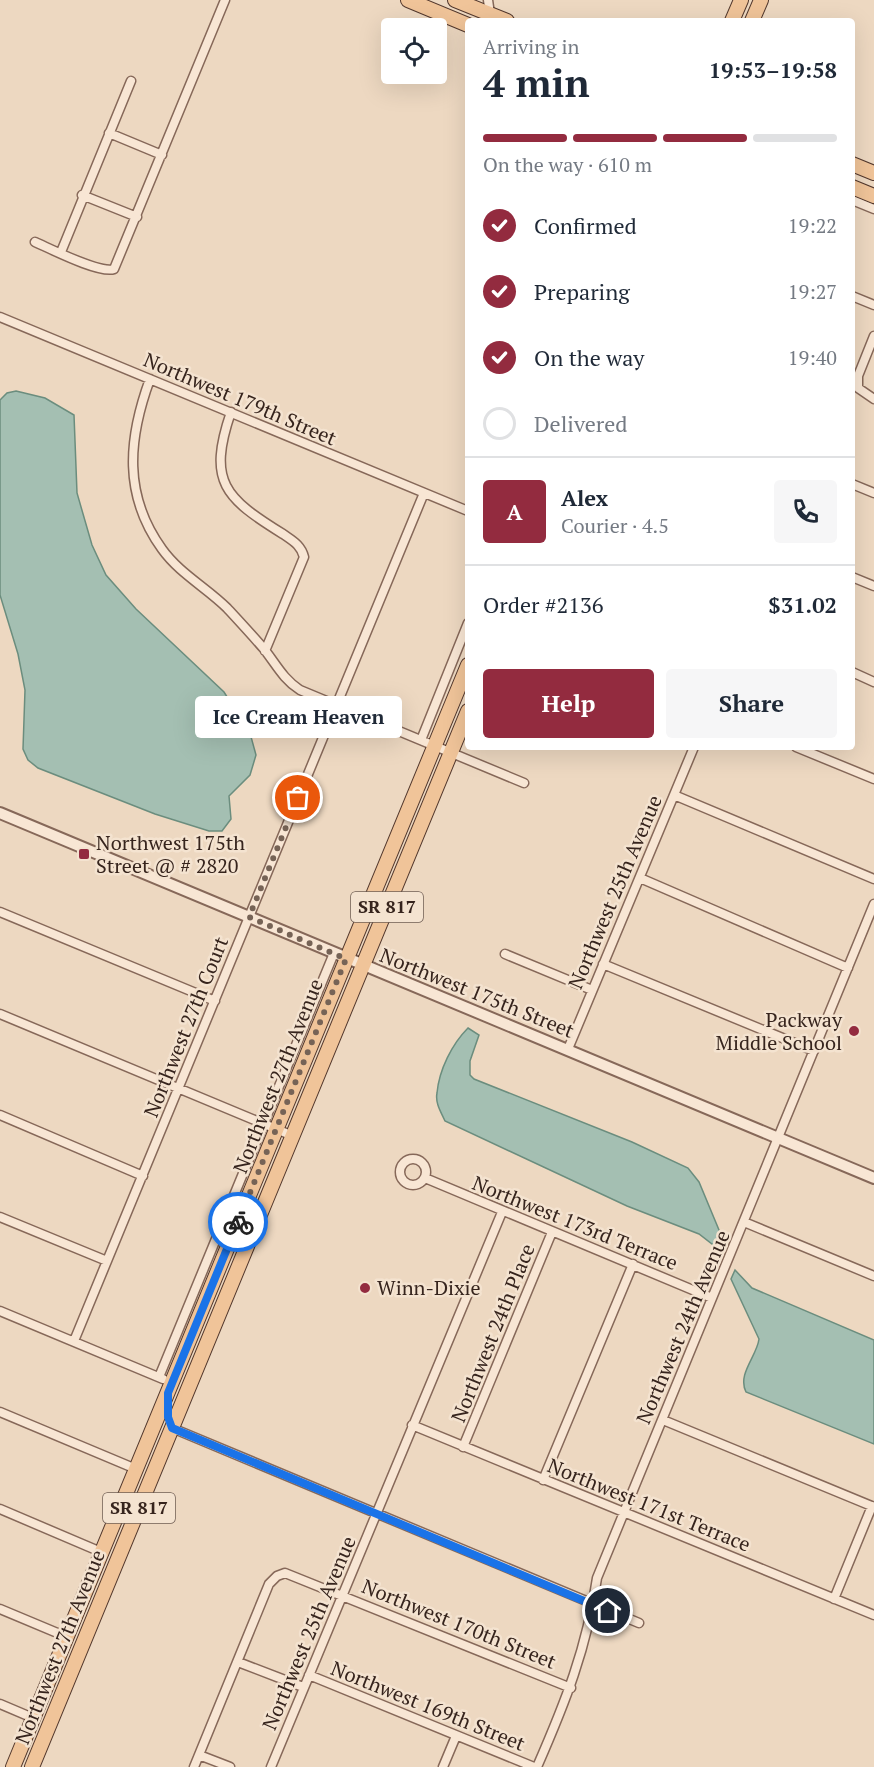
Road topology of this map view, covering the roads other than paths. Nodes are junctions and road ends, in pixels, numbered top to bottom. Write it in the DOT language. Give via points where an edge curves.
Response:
graph roads {
  1 [pos="225,0"];
  2 [pos="408,0"];
  3 [pos="455,0"];
  4 [pos="741,0"];
  5 [pos="761,0"];
  6 [pos="489,7"];
  7 [pos="503,18"];
  8 [pos="733,18"];
  9 [pos="753,18"];
  10 [pos="465,24"];
  11 [pos="131,81"];
  12 [pos="109,133"];
  13 [pos="162,155"];
  14 [pos="855,165"];
  15 [pos="874,173"];
  16 [pos="855,192"];
  17 [pos="855,193"];
  18 [pos="82,195"];
  19 [pos="874,196"];
  20 [pos="874,209"];
  21 [pos="137,217"];
  22 [pos="35,242"];
  23 [pos="61,252"];
  24 [pos="855,297"];
  25 [pos="874,305"];
  26 [pos="0,317"];
  27 [pos="874,336"];
  28 [pos="150,379"];
  29 [pos="874,399"];
  30 [pos="231,412"];
  31 [pos="855,485"];
  32 [pos="424,493"];
  33 [pos="874,493"];
  34 [pos="465,510"];
  35 [pos="855,578"];
  36 [pos="874,586"];
  37 [pos="465,630"];
  38 [pos="265,651"];
  39 [pos="465,672"];
  40 [pos="855,673"];
  41 [pos="874,682"];
  42 [pos="336,705"];
  43 [pos="465,718"];
  44 [pos="421,740"];
  45 [pos="435,746"];
  46 [pos="693,750"];
  47 [pos="803,750"];
  48 [pos="451,753"];
  49 [pos="874,779"];
  50 [pos="524,783"];
  51 [pos="674,795"];
  52 [pos="0,813"];
  53 [pos="640,878"];
  54 [pos="874,879"];
  55 [pos="874,904"];
  56 [pos="0,912"];
  57 [pos="249,917"];
  58 [pos="505,954"];
  59 [pos="340,956"];
  60 [pos="603,964"];
  61 [pos="363,966"];
  62 [pos="848,968"];
  63 [pos="592,990"];
  64 [pos="215,1001"];
  65 [pos="0,1014"];
  66 [pos="568,1049"];
  67 [pos="814,1051"];
  68 [pos="179,1087"];
  69 [pos="0,1115"];
  70 [pos="270,1126"];
  71 [pos="293,1136"];
  72 [pos="778,1138"];
  73 [pos="143,1176"];
  74 [pos="425,1178"];
  75 [pos="874,1178"];
  76 [pos="502,1212"];
  77 [pos="0,1217"];
  78 [pos="744,1222"];
  79 [pos="552,1232"];
  80 [pos="107,1262"];
  81 [pos="633,1264"];
  82 [pos="217,1275"];
  83 [pos="874,1276"];
  84 [pos="232,1281"];
  85 [pos="712,1298"];
  86 [pos="0,1311"];
  87 [pos="74,1341"];
  88 [pos="166,1384"];
  89 [pos="0,1412"];
  90 [pos="663,1419"];
  91 [pos="412,1425"];
  92 [pos="172,1428"];
  93 [pos="464,1447"];
  94 [pos="136,1469"];
  95 [pos="543,1480"];
  96 [pos="873,1506"];
  97 [pos="0,1509"];
  98 [pos="623,1512"];
  99 [pos="376,1514"];
  100 [pos="114,1522"];
  101 [pos="101,1552"];
  102 [pos="120,1555"];
  103 [pos="105,1587"];
  104 [pos="343,1594"];
  105 [pos="834,1599"];
  106 [pos="593,1605"];
  107 [pos="0,1609"];
  108 [pos="874,1615"];
  109 [pos="639,1623"];
  110 [pos="67,1637"];
  111 [pos="238,1662"];
  112 [pos="309,1675"];
  113 [pos="303,1687"];
  114 [pos="571,1688"];
  115 [pos="0,1704"];
  116 [pos="33,1718"];
  117 [pos="456,1736"];
  118 [pos="199,1755"];
  119 [pos="13,1767"];
  120 [pos="32,1767"];
  121 [pos="194,1767"];
  122 [pos="230,1767"];
  123 [pos="271,1767"];
  124 [pos="443,1767"];
  125 [pos="536,1767"];
  1 -- 13 [label="street"];
  2 -- 10 [label="main road"];
  3 -- 6 [label="main road"];
  4 -- 8 [label="main road"];
  5 -- 9 [label="main road"];
  6 -- 7 [label="main road"];
  11 -- 12 [label="street"];
  12 -- 13 [label="street"];
  12 -- 18 [label="street"];
  13 -- 21 [label="street"];
  14 -- 15 [label="main road"];
  16 -- 19 [label="main road"];
  17 -- 20 [label="street"];
  18 -- 21 [label="street"];
  18 -- 23 [label="street"];
  21 -- 23 [label="street" via="114,269 98,268"];
  22 -- 23 [label="street"];
  24 -- 25 [label="street"];
  26 -- 28 [label="street, Northwest 179th Street"];
  27 -- 29 [label="street" via="858,376 858,388"];
  28 -- 30 [label="street, Northwest 179th Street"];
  28 -- 38 [label="street" via="137,413 133,442 134,475 143,514 163,550 225,607"];
  30 -- 32 [label="street, Northwest 179th Street"];
  30 -- 38 [label="street" via="221,441 221,478 239,504 296,543 304,557"];
  31 -- 33 [label="street"];
  32 -- 34 [label="street, Northwest 179th Street"];
  32 -- 42 [label="street, Northwest 27th Court"];
  35 -- 36 [label="street"];
  37 -- 44 [label="street"];
  38 -- 42 [label="street" via="290,684"];
  39 -- 45 [label="main road, Northwest 27th Avenue / SR 817"];
  40 -- 41 [label="street"];
  42 -- 44 [label="street"];
  42 -- 57 [label="street, Northwest 27th Court"];
  43 -- 48 [label="main road, Northwest 27th Avenue / SR 817"];
  44 -- 45 [label="street"];
  45 -- 48 [label="street"];
  45 -- 59 [label="main road, Northwest 27th Avenue / SR 817"];
  46 -- 51 [label="street, Northwest 25th Avenue"];
  47 -- 49 [label="street"];
  48 -- 50 [label="street"];
  48 -- 61 [label="main road, Northwest 27th Avenue / SR 817"];
  51 -- 53 [label="street, Northwest 25th Avenue"];
  51 -- 54 [label="street"];
  52 -- 57 [label="street, Northwest 175th Street"];
  53 -- 60 [label="street, Northwest 25th Avenue"];
  53 -- 62 [label="street"];
  55 -- 62 [label="street, Northwest 24th Avenue"];
  56 -- 64 [label="street"];
  57 -- 59 [label="street, Northwest 175th Street"];
  57 -- 64 [label="street, Northwest 27th Court"];
  58 -- 63 [label="street"];
  59 -- 61 [label="street, Northwest 175th Street"];
  59 -- 70 [label="main road, Northwest 27th Avenue / SR 817"];
  60 -- 63 [label="street, Northwest 25th Avenue"];
  60 -- 67 [label="street"];
  61 -- 66 [label="street, Northwest 175th Street"];
  61 -- 71 [label="main road, Northwest 27th Avenue / SR 817"];
  62 -- 67 [label="street, Northwest 24th Avenue"];
  63 -- 66 [label="street, Northwest 25th Avenue"];
  64 -- 68 [label="street, Northwest 27th Court"];
  65 -- 68 [label="street"];
  66 -- 72 [label="street, Northwest 175th Street"];
  67 -- 72 [label="street, Northwest 24th Avenue"];
  68 -- 70 [label="street"];
  68 -- 73 [label="street, Northwest 27th Court"];
  69 -- 73 [label="street"];
  70 -- 71 [label="street"];
  70 -- 82 [label="main road, Northwest 27th Avenue / SR 817"];
  70 -- 88 [label="street"];
  71 -- 84 [label="main road, Northwest 27th Avenue / SR 817"];
  72 -- 75 [label="street, Northwest 175th Street"];
  72 -- 78 [label="street, Northwest 24th Avenue"];
  73 -- 80 [label="street, Northwest 27th Court"];
  74 -- 76 [label="street, Northwest 173rd Terrace"];
  76 -- 79 [label="street, Northwest 173rd Terrace"];
  76 -- 91 [label="street, Northwest 25th Avenue"];
  77 -- 80 [label="street"];
  78 -- 83 [label="street"];
  78 -- 85 [label="street, Northwest 24th Avenue"];
  79 -- 81 [label="street, Northwest 173rd Terrace"];
  79 -- 93 [label="street, Northwest 24th Place"];
  80 -- 87 [label="street, Northwest 27th Court"];
  81 -- 85 [label="street, Northwest 173rd Terrace"];
  81 -- 95 [label="street"];
  82 -- 84 [label="main road"];
  82 -- 88 [label="main road, Northwest 27th Avenue / SR 817"];
  84 -- 92 [label="main road, Northwest 27th Avenue / SR 817"];
  85 -- 90 [label="street, Northwest 24th Avenue"];
  86 -- 87 [label="street"];
  87 -- 88 [label="street"];
  88 -- 92 [label="main road"];
  88 -- 94 [label="main road, Northwest 27th Avenue / SR 817"];
  89 -- 94 [label="street"];
  90 -- 96 [label="street"];
  90 -- 98 [label="street, Northwest 24th Avenue"];
  91 -- 93 [label="street, Northwest 171st Terrace"];
  91 -- 99 [label="street, Northwest 25th Avenue"];
  92 -- 99 [label="street"];
  92 -- 102 [label="main road, Northwest 27th Avenue / SR 817"];
  93 -- 95 [label="street, Northwest 171st Terrace"];
  94 -- 100 [label="main road, Northwest 27th Avenue / SR 817"];
  95 -- 98 [label="street, Northwest 171st Terrace"];
  96 -- 105 [label="street"];
  97 -- 101 [label="street"];
  98 -- 105 [label="street, Northwest 171st Terrace"];
  98 -- 106 [label="street, Northwest 24th Avenue" via="597,1578"];
  99 -- 104 [label="street, Northwest 25th Avenue"];
  99 -- 106 [label="street"];
  100 -- 101 [label="main road, Northwest 27th Avenue / SR 817"];
  100 -- 102 [label="main road" via="114,1548"];
  101 -- 103 [label="main road" via="106,1562"];
  101 -- 110 [label="main road, Northwest 27th Avenue / SR 817"];
  102 -- 103 [label="main road, Northwest 27th Avenue / SR 817"];
  103 -- 120 [label="main road, Northwest 27th Avenue / SR 817"];
  104 -- 111 [label="street, Northwest 170th Street" via="285,1573 277,1576 269,1584"];
  104 -- 112 [label="street, Northwest 25th Avenue"];
  104 -- 114 [label="street, Northwest 170th Street"];
  105 -- 108 [label="street, Northwest 171st Terrace"];
  106 -- 109 [label="street"];
  106 -- 114 [label="street, Northwest 24th Avenue"];
  107 -- 110 [label="street"];
  110 -- 116 [label="main road, Northwest 27th Avenue / SR 817"];
  111 -- 113 [label="street, Northwest 169th Street"];
  111 -- 118 [label="street"];
  112 -- 113 [label="street, Northwest 25th Avenue"];
  112 -- 117 [label="street, Northwest 169th Street"];
  113 -- 123 [label="street, Northwest 25th Avenue"];
  114 -- 125 [label="street, Northwest 24th Avenue"];
  115 -- 116 [label="street"];
  116 -- 119 [label="main road, Northwest 27th Avenue / SR 817"];
  117 -- 124 [label="street"];
  117 -- 125 [label="street, Northwest 169th Street"];
  118 -- 121 [label="street"];
  118 -- 122 [label="street"];
}
